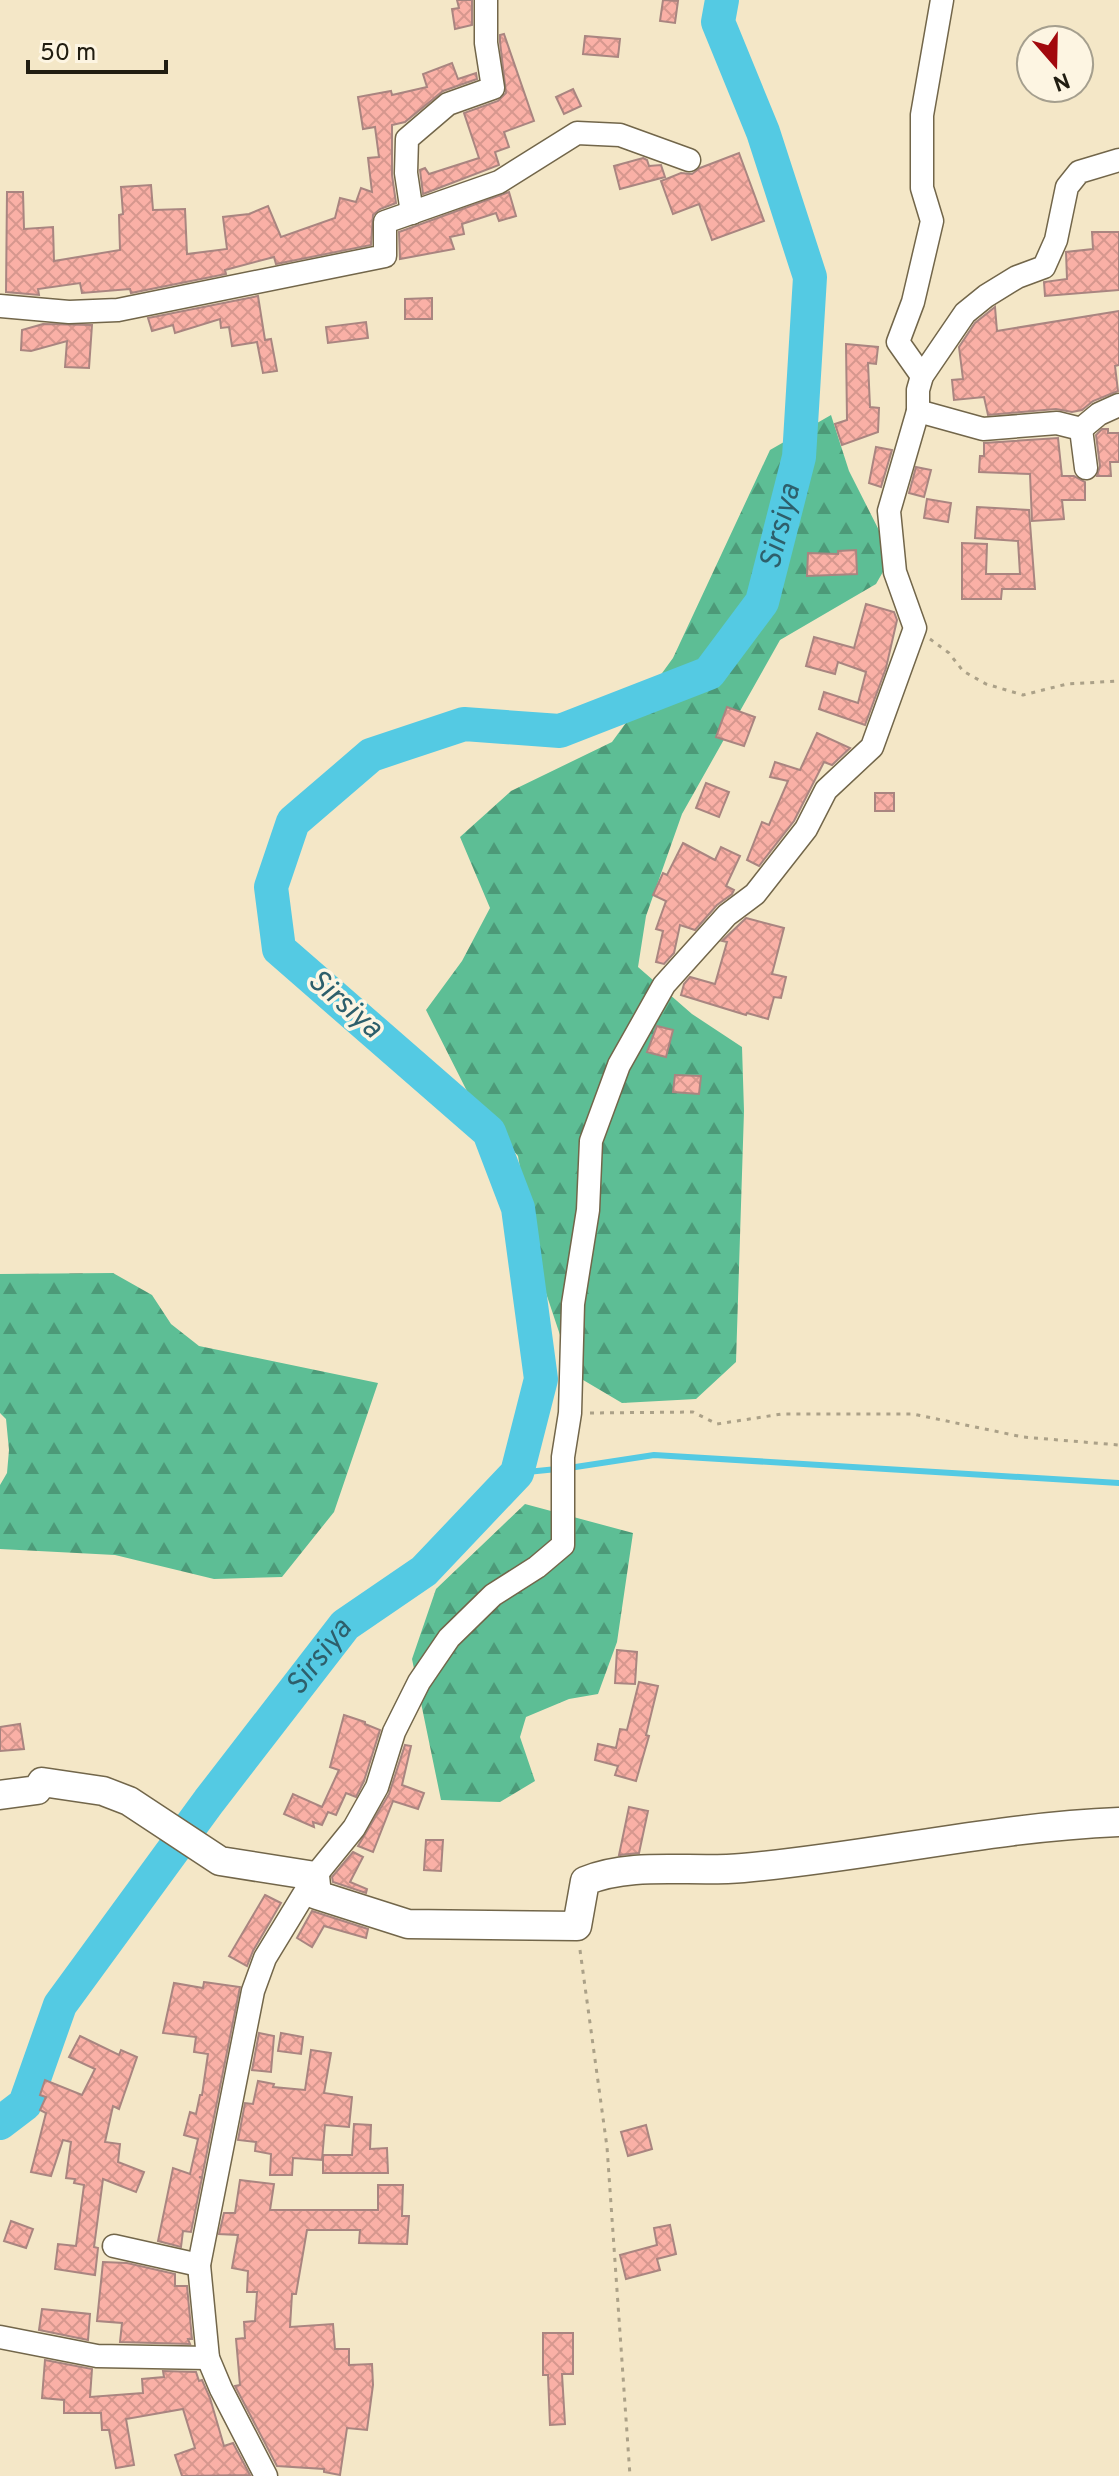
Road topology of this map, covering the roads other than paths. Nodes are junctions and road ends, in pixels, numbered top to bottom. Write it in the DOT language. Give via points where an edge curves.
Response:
graph roads {
  1 [pos="486,0"];
  2 [pos="942,0"];
  3 [pos="689,160"];
  4 [pos="1119,160"];
  5 [pos="412,213"];
  6 [pos="0,306"];
  7 [pos="922,376"];
  8 [pos="1119,405"];
  9 [pos="918,411"];
  10 [pos="1081,429"];
  11 [pos="1086,468"];
  12 [pos="0,1795"];
  13 [pos="1119,1822"];
  14 [pos="315,1876"];
  15 [pos="114,2246"];
  16 [pos="199,2265"];
  17 [pos="0,2337"];
  18 [pos="208,2358"];
  19 [pos="266,2476"];
  1 -- 5 [label="street" via="493,88 448,104 407,139"];
  2 -- 7 [label="street" via="922,115 922,188 932,221 898,342"];
  3 -- 5 [label="street" via="620,135 577,133 499,182"];
  4 -- 7 [label="street" via="1079,172 1067,187 1056,240 1044,267 1017,277 965,313"];
  5 -- 6 [label="street" via="385,222 385,256 118,310"];
  7 -- 9 [label="street"];
  8 -- 10 [label="street"];
  9 -- 10 [label="street" via="983,429 1057,423"];
  9 -- 14 [label="street" via="889,511 895,572 915,628 872,747 826,790 806,829 755,894 727,915 664,985 619,1065 591,1141 588,1210 573,1304 563,1545 493,1595 449,1638 419,1682 394,1732 377,1787 354,1828"];
  10 -- 11 [label="street"];
  12 -- 14 [label="street" via="37,1790 42,1782 103,1791 129,1801 220,1861"];
  13 -- 14 [label="street" via="1053,1825 742,1868 606,1872 585,1881 577,1926 408,1924 317,1895"];
  14 -- 16 [label="street" via="265,1958 253,1991"];
  15 -- 16 [label="street"];
  16 -- 18 [label="street"];
  17 -- 18 [label="street" via="97,2356"];
  18 -- 19 [label="street"];
}
